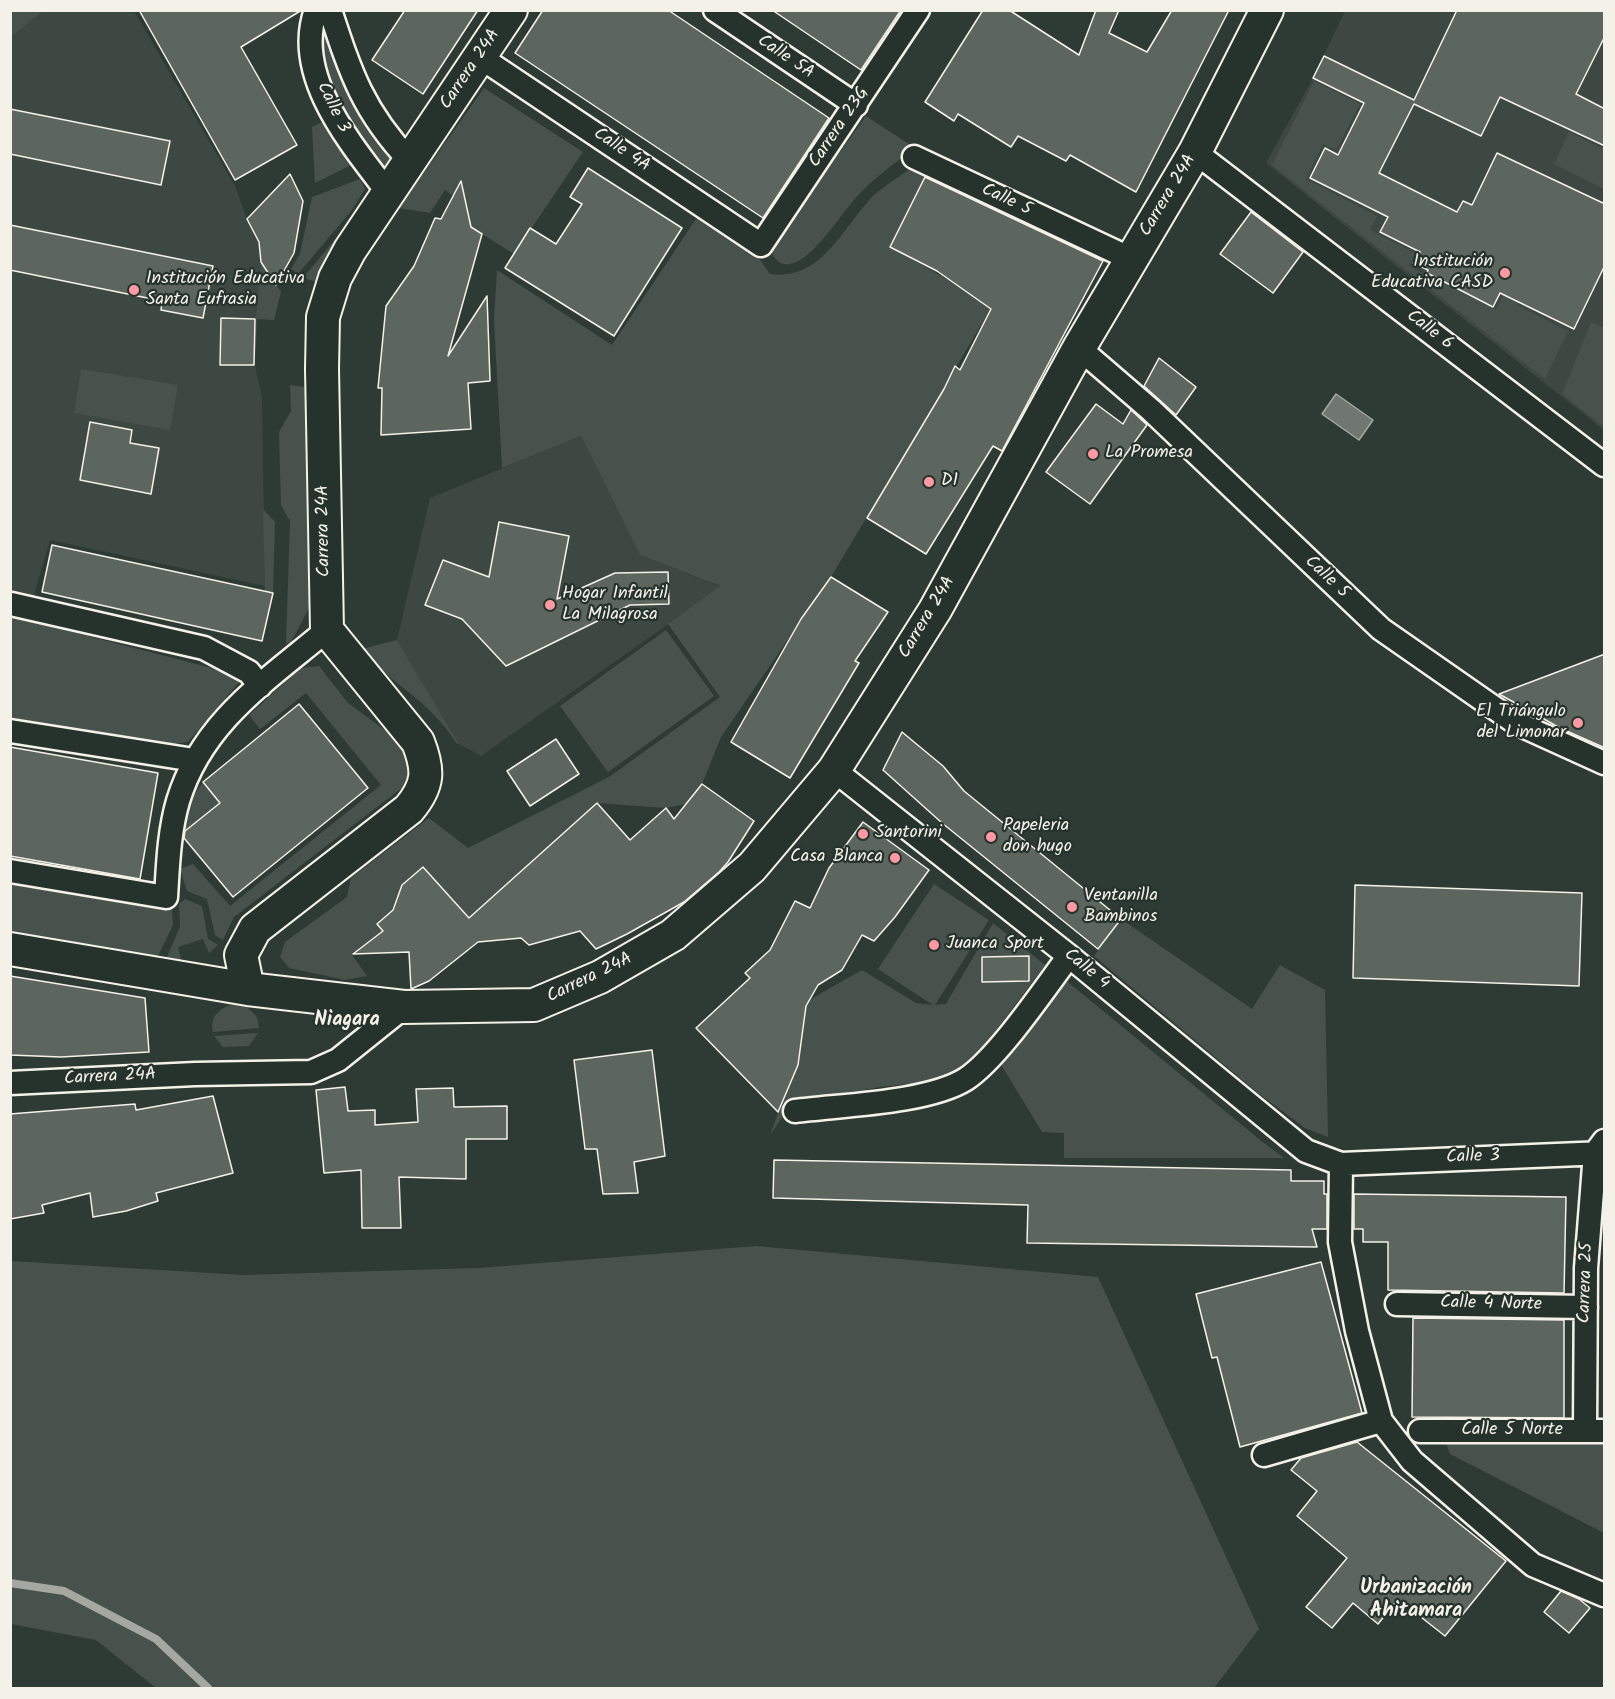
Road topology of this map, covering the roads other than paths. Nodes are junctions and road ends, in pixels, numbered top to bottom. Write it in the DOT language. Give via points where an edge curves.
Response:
graph roads {
  1 [pos="316,10"];
  2 [pos="330,10"];
  3 [pos="511,10"];
  4 [pos="918,10"];
  5 [pos="1267,10"];
  6 [pos="720,12"];
  7 [pos="480,57"];
  8 [pos="855,105"];
  9 [pos="1196,152"];
  10 [pos="914,157"];
  11 [pos="410,161"];
  12 [pos="389,194"];
  13 [pos="761,245"];
  14 [pos="1131,259"];
  15 [pos="1079,348"];
  16 [pos="1605,465"];
  17 [pos="11,603"];
  18 [pos="327,630"];
  19 [pos="260,686"];
  20 [pos="10,730"];
  21 [pos="194,760"];
  22 [pos="1605,763"];
  23 [pos="834,770"];
  24 [pos="10,871"];
  25 [pos="10,949"];
  26 [pos="1069,956"];
  27 [pos="248,989"];
  28 [pos="404,1007"];
  29 [pos="10,1083"];
  30 [pos="795,1111"];
  31 [pos="1601,1149"];
  32 [pos="1341,1164"];
  33 [pos="1595,1269"];
  34 [pos="1397,1304"];
  35 [pos="1586,1307"];
  36 [pos="1381,1421"];
  37 [pos="1420,1431"];
  38 [pos="1595,1431"];
  39 [pos="1264,1455"];
  40 [pos="1605,1595"];
  1 -- 12 [label="street, Calle 3" via="311,22 310,57 319,82 339,129"];
  2 -- 11 [label="street, Calle 3" via="365,105"];
  3 -- 7 [label="street, Carrera 24A"];
  4 -- 8 [label="street, Carrera 23G"];
  5 -- 9 [label="street, Carrera 24A"];
  6 -- 8 [label="street, Calle 5A"];
  7 -- 11 [label="street, Carrera 24A"];
  7 -- 13 [label="street, Calle 4A"];
  8 -- 13 [label="street, Carrera 23G"];
  9 -- 14 [label="street, Carrera 24A"];
  9 -- 16 [label="street, Calle 6"];
  10 -- 14 [label="street, Calle 5"];
  11 -- 12 [label="street, Carrera 24A"];
  12 -- 18 [label="street, Carrera 24A" via="350,250 335,278 323,317"];
  14 -- 15 [label="street, Carrera 24A"];
  15 -- 22 [label="street, Calle 5" via="1151,410 1381,629 1516,723"];
  15 -- 23 [label="street, Carrera 24A" via="934,610"];
  17 -- 19 [label="street" via="204,648 249,672"];
  18 -- 19 [label="street"];
  18 -- 27 [label="street" via="418,742 427,764 422,793 409,809 255,929 241,955"];
  19 -- 21 [label="street" via="214,729"];
  20 -- 21 [label="street"];
  21 -- 24 [label="street" via="172,829 166,897"];
  23 -- 26 [label="street, Calle 4"];
  23 -- 28 [label="street, Carrera 24A" via="752,867 673,935 600,977 534,1005"];
  25 -- 27 [label="street, Carrera 24A"];
  26 -- 30 [label="street" via="993,1054 966,1079 934,1094"];
  26 -- 32 [label="street, Calle 4" via="1306,1151"];
  27 -- 28 [label="street, Carrera 24A"];
  28 -- 29 [label="street, Carrera 24A" via="338,1060 311,1072"];
  31 -- 32 [label="street, Calle 3"];
  31 -- 33 [label="street, Carrera 25"];
  32 -- 36 [label="street" via="1340,1242 1356,1331"];
  33 -- 35 [label="street, Carrera 25"];
  34 -- 35 [label="street, Calle 4 Norte"];
  35 -- 38 [label="street, Carrera 25"];
  36 -- 39 [label="street"];
  36 -- 40 [label="street" via="1412,1461 1533,1565"];
  37 -- 38 [label="street, Calle 5 Norte"];
}
